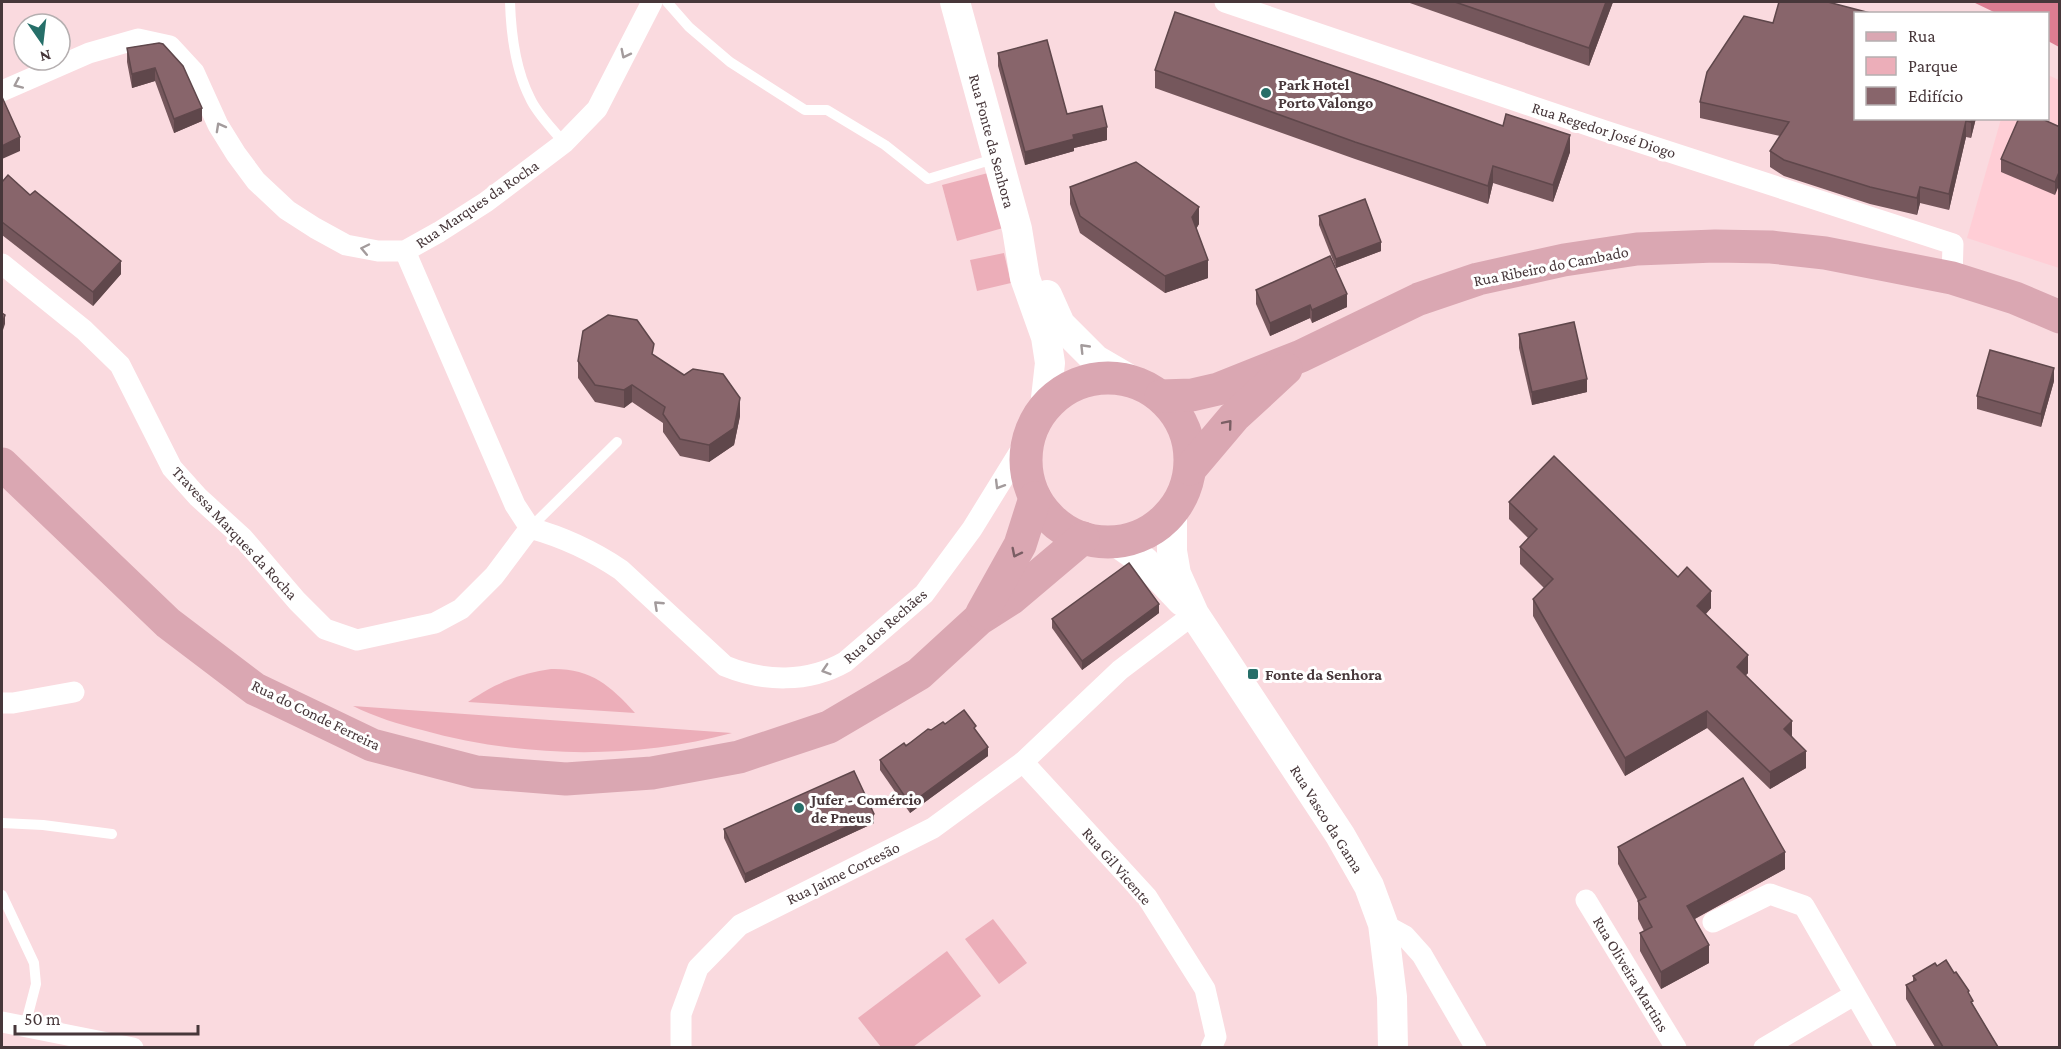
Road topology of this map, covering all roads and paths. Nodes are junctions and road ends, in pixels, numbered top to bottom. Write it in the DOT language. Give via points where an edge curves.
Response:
graph roads {
  1 [pos="510,2"];
  2 [pos="652,2"];
  3 [pos="666,2"];
  4 [pos="954,2"];
  5 [pos="966,2"];
  6 [pos="1225,2"];
  7 [pos="968,52"];
  8 [pos="2,91"];
  9 [pos="564,143"];
  10 [pos="998,158"];
  11 [pos="1017,230"];
  12 [pos="405,251"];
  13 [pos="2,264"];
  14 [pos="1952,278"];
  15 [pos="2060,316"];
  16 [pos="1301,356"];
  17 [pos="1132,381"];
  18 [pos="1161,396"];
  19 [pos="1037,421"];
  20 [pos="617,442"];
  21 [pos="1190,468"];
  22 [pos="4,469"];
  23 [pos="1035,498"];
  24 [pos="1172,512"];
  25 [pos="530,528"];
  26 [pos="1083,538"];
  27 [pos="1115,542"];
  28 [pos="1194,614"];
  29 [pos="979,619"];
  30 [pos="74,692"];
  31 [pos="2,703"];
  32 [pos="1023,762"];
  33 [pos="2,823"];
  34 [pos="112,834"];
  35 [pos="2,894"];
  36 [pos="1586,900"];
  37 [pos="1713,922"];
  38 [pos="1383,924"];
  39 [pos="1854,995"];
  40 [pos="2,1022"];
  41 [pos="25,1026"];
  42 [pos="133,1047"];
  43 [pos="681,1047"];
  44 [pos="1211,1047"];
  45 [pos="1393,1047"];
  46 [pos="1476,1047"];
  47 [pos="1676,1047"];
  48 [pos="1764,1047"];
  49 [pos="1886,1047"];
  1 -- 9 [label="lane" via="518,66 530,99"];
  2 -- 9 [label="street, Rua Marques da Rocha, one-way" via="597,109"];
  3 -- 10 [label="lane" via="730,62 805,110 827,110 885,145 928,178"];
  4 -- 7 [label="street, Rua Fonte da Senhora"];
  5 -- 7 [label="street, Rua Fonte da Senhora"];
  6 -- 14 [label="street, Rua Regedor José Diogo" via="1953,244"];
  7 -- 10 [label="street, Rua Fonte da Senhora"];
  12 -- 8 [label="street, Rua Marques da Rocha, one-way" via="346,245 287,210 256,181 236,154 194,72 170,46 138,39 89,53"];
  9 -- 12 [label="street, Rua Marques da Rocha" via="486,202"];
  10 -- 11 [label="street, Rua Fonte da Senhora"];
  17 -- 11 [label="street, Rua Fonte da Senhora, one-way" via="1096,360 1060,324"];
  11 -- 19 [label="street, Rua Fonte da Senhora" via="1025,278 1046,337 1050,363"];
  12 -- 25 [label="street" via="515,505"];
  13 -- 25 [label="street, Travessa Marques da Rocha" via="120,364 172,468 243,538 325,629 357,640 435,623 460,609 494,576"];
  14 -- 15 [label="main road, Rua Ribeiro do Cambado"];
  14 -- 16 [label="main road, Rua Ribeiro do Cambado" via="1825,253 1771,247 1637,249 1478,279 1419,299"];
  16 -- 18 [label="main road" via="1218,388 1191,395"];
  21 -- 16 [label="main road, one-way" via="1234,417"];
  17 -- 18 [label="main road"];
  17 -- 19 [label="main road" via="1086,381 1071,387 1058,395"];
  18 -- 21 [label="main road" via="1181,422 1190,452"];
  19 -- 23 [label="main road" via="1026,467"];
  19 -- 25 [label="street, Rua dos Rechães, one-way" via="972,529 924,594 845,662 802,678 744,674 725,666 603,557"];
  20 -- 25 [label="lane"];
  21 -- 24 [label="main road" via="1181,499"];
  22 -- 29 [label="main road, Rua do Conde Ferreira" via="168,623 255,689 372,745 476,772 567,779 652,773 739,757 829,727 919,674"];
  23 -- 26 [label="main road" via="1055,523"];
  23 -- 29 [label="main road, Rua do Conde Ferreira, one-way" via="1020,545"];
  24 -- 27 [label="main road" via="1146,532"];
  24 -- 28 [label="street, Rua Vasco da Gama" via="1176,574"];
  26 -- 27 [label="main road"];
  26 -- 29 [label="main road, Rua do Conde Ferreira" via="1012,598"];
  27 -- 28 [label="street, Rua Vasco da Gama" via="1145,562"];
  28 -- 32 [label="street, Rua Jaime Cortesão" via="1120,670"];
  28 -- 38 [label="street, Rua Vasco da Gama" via="1340,835 1369,886"];
  30 -- 31 [label="street"];
  32 -- 43 [label="street, Rua Jaime Cortesão" via="933,828 740,925 698,968 681,1014"];
  32 -- 44 [label="street, Rua Gil Vicente" via="1147,897 1205,989 1216,1037"];
  33 -- 34 [label="lane"];
  35 -- 41 [label="lane" via="34,963 36,984"];
  36 -- 47 [label="street, Rua Oliveira Martins"];
  37 -- 39 [label="street" via="1770,894 1804,906"];
  38 -- 45 [label="street, Rua Vasco da Gama" via="1392,997"];
  38 -- 46 [label="street" via="1405,936 1422,955"];
  39 -- 48 [label="street"];
  39 -- 49 [label="street"];
  40 -- 41 [label="street"];
  41 -- 42 [label="street"];
}
